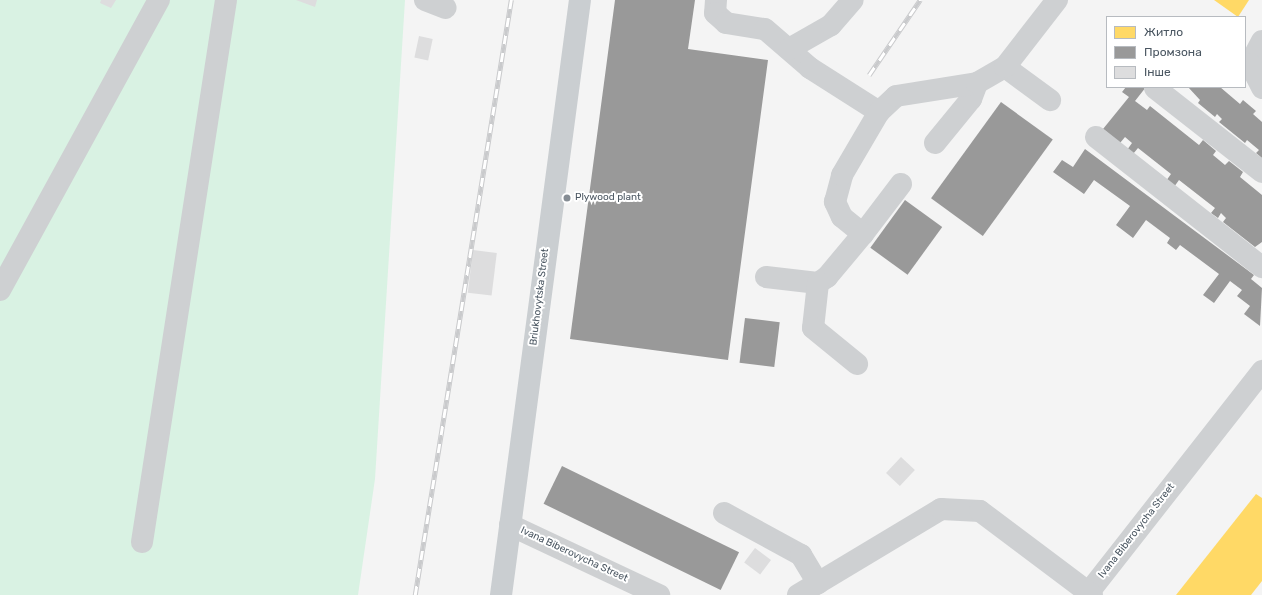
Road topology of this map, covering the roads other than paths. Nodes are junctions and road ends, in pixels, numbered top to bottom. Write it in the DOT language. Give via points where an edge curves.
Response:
graph roads {
  1 [pos="159,0"];
  2 [pos="226,0"];
  3 [pos="425,0"];
  4 [pos="580,0"];
  5 [pos="716,0"];
  6 [pos="853,0"];
  7 [pos="1057,0"];
  8 [pos="446,8"];
  9 [pos="1262,41"];
  10 [pos="790,49"];
  11 [pos="1005,67"];
  12 [pos="977,83"];
  13 [pos="1155,88"];
  14 [pos="1262,88"];
  15 [pos="1050,100"];
  16 [pos="879,112"];
  17 [pos="1096,138"];
  18 [pos="935,144"];
  19 [pos="1262,172"];
  20 [pos="901,184"];
  21 [pos="862,234"];
  22 [pos="1262,267"];
  23 [pos="766,277"];
  24 [pos="818,283"];
  25 [pos="0,290"];
  26 [pos="857,364"];
  27 [pos="1262,370"];
  28 [pos="724,513"];
  29 [pos="510,525"];
  30 [pos="142,542"];
  31 [pos="818,583"];
  32 [pos="1090,594"];
  33 [pos="501,595"];
  34 [pos="660,595"];
  35 [pos="798,595"];
  1 -- 25 [label="street"];
  2 -- 30 [label="street"];
  3 -- 8 [label="street"];
  4 -- 29 [label="main road, Briukhovytska Street"];
  5 -- 10 [label="street" via="715,13 726,23 766,29"];
  6 -- 10 [label="street" via="831,25"];
  7 -- 11 [label="street"];
  9 -- 14 [label="street" via="1250,64"];
  10 -- 16 [label="street" via="810,68"];
  11 -- 12 [label="street"];
  11 -- 15 [label="street"];
  12 -- 16 [label="street" via="896,96"];
  12 -- 18 [label="street" via="971,99"];
  13 -- 19 [label="street"];
  16 -- 21 [label="street" via="842,175 834,202 842,217"];
  17 -- 22 [label="street"];
  20 -- 21 [label="street"];
  21 -- 24 [label="street" via="828,277"];
  23 -- 24 [label="street"];
  24 -- 26 [label="street" via="813,328"];
  27 -- 32 [label="street, Ivana Biberovycha Street"];
  28 -- 31 [label="street" via="801,556"];
  29 -- 33 [label="main road, Briukhovytska Street"];
  29 -- 34 [label="street, Ivana Biberovycha Street"];
  31 -- 32 [label="street, Ivana Biberovycha Street" via="941,510 980,511"];
  31 -- 35 [label="street, Ivana Biberovycha Street"];
}
